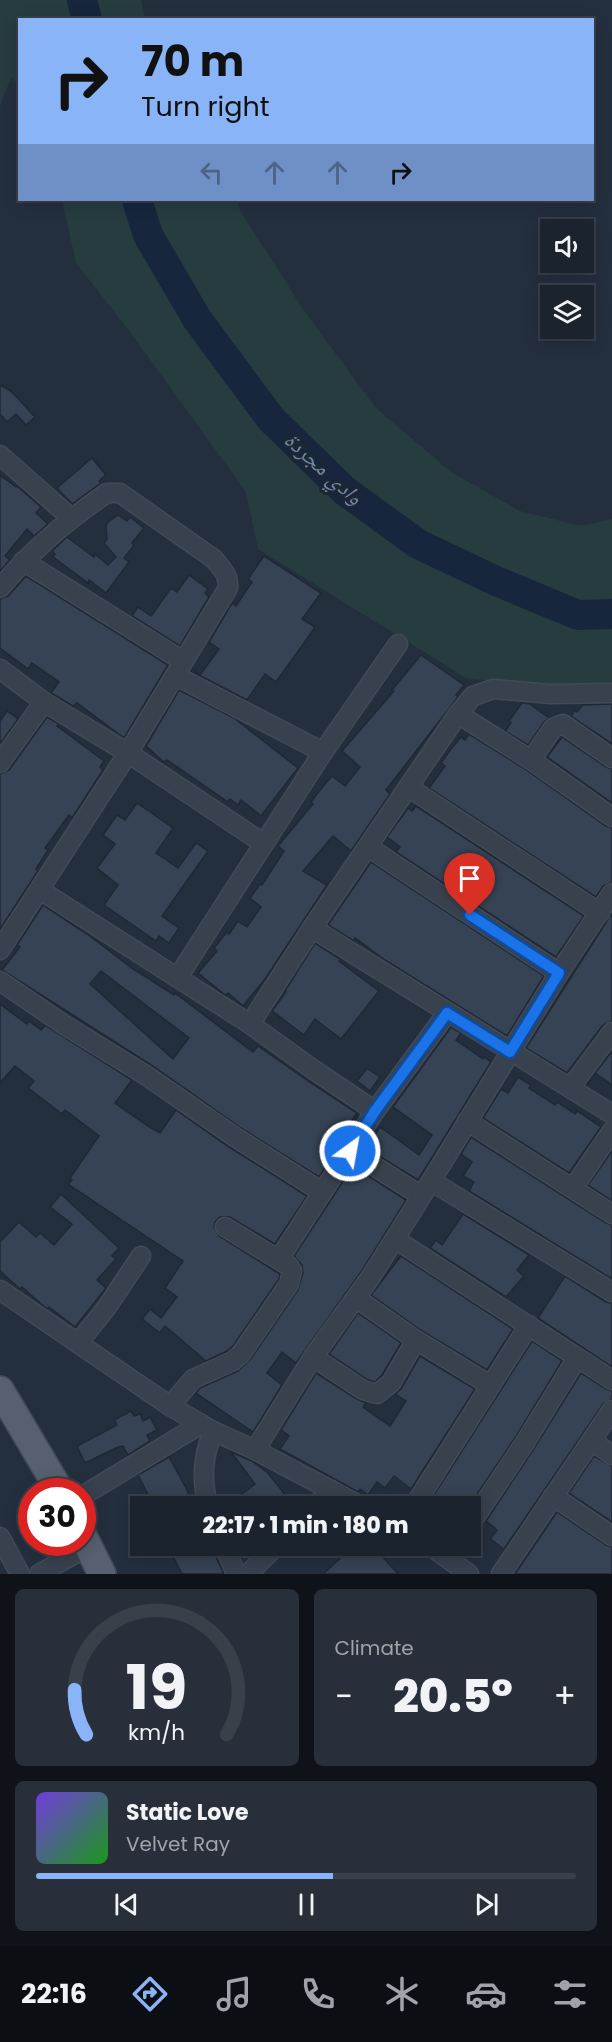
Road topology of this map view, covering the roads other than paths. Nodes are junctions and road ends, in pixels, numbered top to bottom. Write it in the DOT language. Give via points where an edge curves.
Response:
graph roads {
  1 [pos="0,455"];
  2 [pos="71,518"];
  3 [pos="23,561"];
  4 [pos="0,588"];
  5 [pos="398,644"];
  6 [pos="179,668"];
  7 [pos="0,669"];
  8 [pos="612,693"];
  9 [pos="44,702"];
  10 [pos="458,714"];
  11 [pos="323,752"];
  12 [pos="128,753"];
  13 [pos="612,758"];
  14 [pos="531,760"];
  15 [pos="0,763"];
  16 [pos="408,787"];
  17 [pos="612,817"];
  18 [pos="263,843"];
  19 [pos="368,847"];
  20 [pos="40,890"];
  21 [pos="612,893"];
  22 [pos="600,913"];
  23 [pos="312,928"];
  24 [pos="0,950"];
  25 [pos="559,973"];
  26 [pos="178,977"];
  27 [pos="0,981"];
  28 [pos="447,1013"];
  29 [pos="250,1023"];
  30 [pos="612,1032"];
  31 [pos="510,1052"];
  32 [pos="570,1088"];
  33 [pos="375,1111"];
  34 [pos="612,1114"];
  35 [pos="467,1121"];
  36 [pos="612,1131"];
  37 [pos="350,1151"];
  38 [pos="426,1188"];
  39 [pos="573,1188"];
  40 [pos="322,1192"];
  41 [pos="612,1214"];
  42 [pos="225,1227"];
  43 [pos="395,1239"];
  44 [pos="141,1256"];
  45 [pos="279,1259"];
  46 [pos="0,1290"];
  47 [pos="612,1292"];
  48 [pos="356,1298"];
  49 [pos="529,1325"];
  50 [pos="416,1340"];
  51 [pos="78,1342"];
  52 [pos="313,1357"];
  53 [pos="577,1358"];
  54 [pos="612,1380"];
  55 [pos="490,1385"];
  56 [pos="0,1389"];
  57 [pos="170,1406"];
  58 [pos="612,1410"];
  59 [pos="207,1427"];
  60 [pos="592,1441"];
  61 [pos="255,1450"];
  62 [pos="612,1455"];
  63 [pos="52,1478"];
  64 [pos="96,1488"];
  65 [pos="331,1490"];
  66 [pos="207,1496"];
  67 [pos="325,1496"];
  68 [pos="342,1496"];
  69 [pos="420,1496"];
  70 [pos="553,1496"];
  71 [pos="481,1508"];
  72 [pos="612,1536"];
  73 [pos="0,1537"];
  74 [pos="64,1556"];
  75 [pos="94,1556"];
  76 [pos="229,1556"];
  77 [pos="266,1556"];
  78 [pos="456,1556"];
  79 [pos="21,1574"];
  80 [pos="39,1574"];
  81 [pos="102,1574"];
  82 [pos="236,1574"];
  83 [pos="248,1574"];
  84 [pos="469,1574"];
  85 [pos="501,1574"];
  1 -- 2 [label="street"];
  2 -- 3 [label="street"];
  2 -- 6 [label="street" via="107,493 120,493 214,559 226,573 228,588"];
  3 -- 4 [label="street"];
  3 -- 6 [label="street"];
  5 -- 11 [label="street"];
  6 -- 11 [label="street"];
  6 -- 12 [label="street"];
  7 -- 9 [label="street"];
  8 -- 10 [label="street" via="551,694 493,689 472,696"];
  9 -- 12 [label="street"];
  9 -- 15 [label="street"];
  10 -- 14 [label="street"];
  10 -- 16 [label="street"];
  11 -- 18 [label="street"];
  12 -- 18 [label="street"];
  12 -- 20 [label="street"];
  13 -- 14 [label="street" via="563,724 553,728"];
  14 -- 17 [label="street"];
  16 -- 19 [label="street"];
  16 -- 22 [label="street"];
  18 -- 26 [label="street"];
  19 -- 23 [label="street"];
  19 -- 25 [label="street"];
  20 -- 24 [label="street"];
  20 -- 26 [label="street"];
  21 -- 22 [label="street"];
  22 -- 25 [label="street"];
  23 -- 28 [label="street"];
  23 -- 29 [label="street"];
  25 -- 31 [label="street"];
  26 -- 29 [label="street"];
  27 -- 40 [label="street"];
  28 -- 31 [label="street"];
  28 -- 33 [label="street"];
  29 -- 33 [label="street"];
  30 -- 32 [label="street"];
  31 -- 32 [label="street"];
  31 -- 35 [label="street"];
  32 -- 34 [label="street"];
  33 -- 37 [label="street"];
  35 -- 38 [label="street"];
  35 -- 39 [label="street"];
  36 -- 39 [label="street"];
  37 -- 38 [label="street"];
  37 -- 40 [label="street"];
  38 -- 43 [label="street"];
  38 -- 47 [label="street"];
  39 -- 41 [label="street"];
  40 -- 45 [label="street"];
  42 -- 45 [label="street"];
  43 -- 48 [label="street"];
  43 -- 49 [label="street"];
  44 -- 51 [label="street"];
  45 -- 57 [label="street" via="292,1271 289,1284 241,1354 193,1379"];
  46 -- 51 [label="street"];
  48 -- 50 [label="street"];
  48 -- 52 [label="street"];
  49 -- 53 [label="street"];
  49 -- 55 [label="street"];
  50 -- 52 [label="street" via="391,1383 377,1394"];
  50 -- 55 [label="street"];
  51 -- 57 [label="street"];
  52 -- 61 [label="street"];
  53 -- 54 [label="street"];
  53 -- 71 [label="street"];
  55 -- 69 [label="street"];
  56 -- 63 [label="main road"];
  57 -- 59 [label="street"];
  58 -- 60 [label="street"];
  59 -- 61 [label="street"];
  59 -- 64 [label="street"];
  59 -- 66 [label="street" via="203,1466"];
  60 -- 62 [label="street"];
  60 -- 70 [label="street"];
  61 -- 65 [label="street"];
  65 -- 67 [label="street"];
  65 -- 68 [label="street"];
  70 -- 72 [label="street"];
  70 -- 85 [label="street"];
  73 -- 79 [label="street"];
  74 -- 80 [label="street"];
  75 -- 81 [label="main road"];
  76 -- 82 [label="street"];
  77 -- 83 [label="street"];
  78 -- 84 [label="street"];
}
